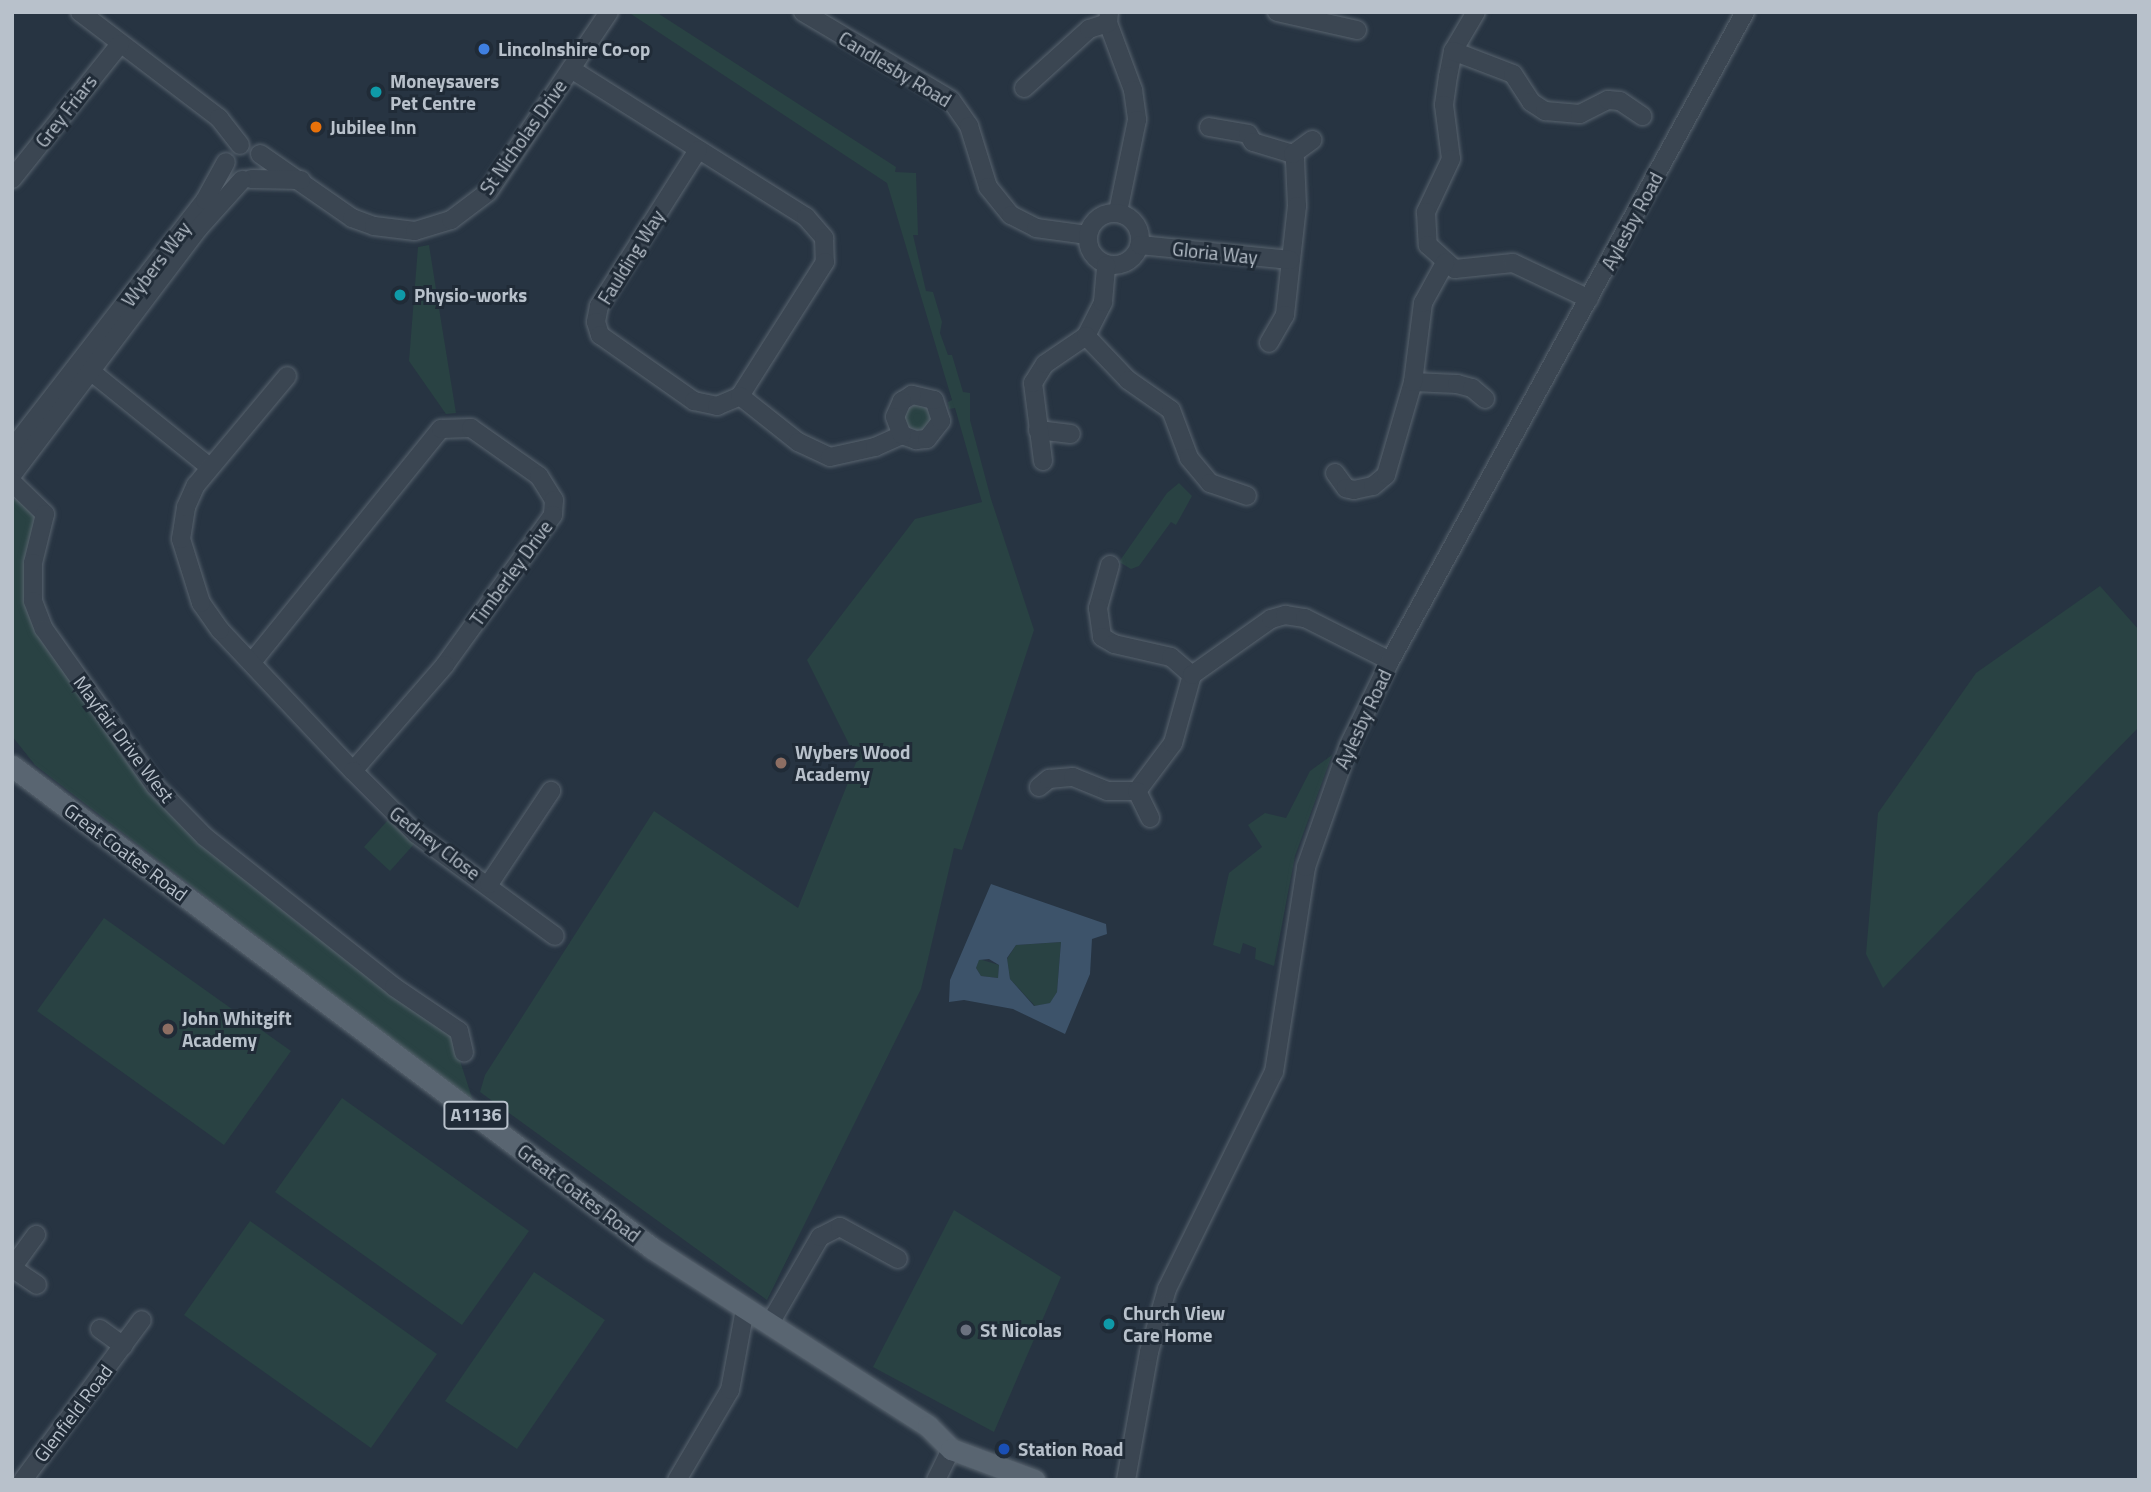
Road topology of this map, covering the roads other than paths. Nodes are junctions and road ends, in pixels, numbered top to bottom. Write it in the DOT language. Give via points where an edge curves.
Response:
graph roads {
  1 [pos="80,12"];
  2 [pos="609,12"];
  3 [pos="803,12"];
  4 [pos="1277,12"];
  5 [pos="1476,12"];
  6 [pos="1745,12"];
  7 [pos="1108,18"];
  8 [pos="829,19"];
  9 [pos="1357,30"];
  10 [pos="120,44"];
  11 [pos="1453,51"];
  12 [pos="571,69"];
  13 [pos="1024,88"];
  14 [pos="1642,116"];
  15 [pos="1209,127"];
  16 [pos="1312,140"];
  17 [pos="240,145"];
  18 [pos="698,150"];
  19 [pos="260,154"];
  20 [pos="1293,154"];
  21 [pos="226,162"];
  22 [pos="12,179"];
  23 [pos="246,179"];
  24 [pos="301,180"];
  25 [pos="1118,212"];
  26 [pos="1088,235"];
  27 [pos="1140,245"];
  28 [pos="1290,261"];
  29 [pos="1445,263"];
  30 [pos="1106,265"];
  31 [pos="1589,299"];
  32 [pos="1086,336"];
  33 [pos="1269,343"];
  34 [pos="86,367"];
  35 [pos="287,376"];
  36 [pos="1413,382"];
  37 [pos="740,396"];
  38 [pos="1485,399"];
  39 [pos="1038,430"];
  40 [pos="1070,434"];
  41 [pos="902,435"];
  42 [pos="12,449"];
  43 [pos="1043,461"];
  44 [pos="208,466"];
  45 [pos="1335,473"];
  46 [pos="12,475"];
  47 [pos="12,482"];
  48 [pos="1247,496"];
  49 [pos="1110,565"];
  50 [pos="1390,661"];
  51 [pos="252,662"];
  52 [pos="1192,676"];
  53 [pos="12,766"];
  54 [pos="353,771"];
  55 [pos="1039,787"];
  56 [pos="551,791"];
  57 [pos="1136,791"];
  58 [pos="1150,818"];
  59 [pos="489,884"];
  60 [pos="555,936"];
  61 [pos="464,1052"];
  62 [pos="36,1235"];
  63 [pos="898,1259"];
  64 [pos="12,1268"];
  65 [pos="37,1285"];
  66 [pos="745,1309"];
  67 [pos="142,1320"];
  68 [pos="769,1325"];
  69 [pos="100,1329"];
  70 [pos="123,1346"];
  71 [pos="951,1449"];
  72 [pos="23,1480"];
  73 [pos="677,1480"];
  74 [pos="936,1480"];
  75 [pos="1034,1480"];
  76 [pos="1126,1480"];
  1 -- 10 [label="street"];
  2 -- 12 [label="street, St Nicholas Drive"];
  3 -- 8 [label="street, Candlesby Road"];
  4 -- 9 [label="street"];
  5 -- 11 [label="street"];
  6 -- 31 [label="street, Aylesby Road"];
  7 -- 13 [label="street" via="1089,29"];
  7 -- 25 [label="street" via="1133,90 1137,120"];
  8 -- 26 [label="street, Candlesby Road" via="959,108 974,138 988,187 1011,215 1036,228"];
  10 -- 17 [label="street" via="219,118"];
  10 -- 22 [label="street, Grey Friars"];
  11 -- 14 [label="street" via="1506,69 1531,102 1545,111 1580,114 1608,100"];
  11 -- 29 [label="street" via="1444,97 1451,159 1424,223 1428,245"];
  12 -- 18 [label="street"];
  12 -- 24 [label="street, St Nicholas Drive" via="488,192 451,220 415,231 374,226 352,218"];
  15 -- 20 [label="street" via="1248,134 1253,142"];
  16 -- 20 [label="street"];
  17 -- 19 [label="street"];
  17 -- 21 [label="street" via="230,151"];
  18 -- 37 [label="street" via="812,222 824,238 827,252 818,274"];
  18 -- 37 [label="street, Faulding Way" via="599,306 596,322 606,342 694,401 718,407"];
  19 -- 23 [label="street" via="261,168"];
  19 -- 24 [label="street, St Nicholas Drive"];
  20 -- 28 [label="street" via="1298,181"];
  21 -- 23 [label="street" via="231,174"];
  21 -- 34 [label="street, Wybers Way" via="205,200"];
  23 -- 24 [label="street"];
  23 -- 34 [label="street, Wybers Way" via="198,229"];
  25 -- 26 [label="street" via="1097,219"];
  25 -- 27 [label="street" via="1135,222"];
  26 -- 30 [label="street" via="1091,253"];
  27 -- 28 [label="street, Gloria Way"];
  27 -- 30 [label="street" via="1123,264"];
  28 -- 33 [label="street" via="1285,315"];
  29 -- 31 [label="street" via="1468,270 1513,263"];
  29 -- 36 [label="street" via="1423,303"];
  30 -- 32 [label="street" via="1103,302"];
  31 -- 50 [label="street, Aylesby Road"];
  32 -- 39 [label="street" via="1037,372 1033,393"];
  32 -- 48 [label="street" via="1128,380 1171,410 1189,458 1210,484"];
  34 -- 42 [label="street, Wybers Way"];
  34 -- 44 [label="street"];
  34 -- 46 [label="street, Wybers Way"];
  35 -- 44 [label="street"];
  36 -- 38 [label="street" via="1457,384"];
  36 -- 45 [label="street" via="1386,475 1373,486 1354,490 1346,488"];
  37 -- 41 [label="street" via="761,417 819,454 842,456"];
  39 -- 40 [label="street"];
  39 -- 43 [label="street"];
  44 -- 51 [label="street" via="186,508 181,540 186,568 201,603"];
  47 -- 61 [label="street, Mayfair Drive West" via="45,514 33,563 33,601 44,629 155,786 205,837 394,987 458,1031"];
  49 -- 52 [label="street" via="1098,608 1102,637 1171,657"];
  50 -- 52 [label="street" via="1305,618 1285,615 1250,631"];
  50 -- 76 [label="street, Aylesby Road" via="1343,761 1306,867 1274,1072 1158,1316"];
  51 -- 54 [label="street"];
  51 -- 54 [label="street, Timberley Drive" via="441,429 471,428 539,476 554,500 553,515 445,665"];
  52 -- 57 [label="street" via="1172,743"];
  53 -- 66 [label="main road, Great Coates Road / A1136" via="652,1248"];
  54 -- 59 [label="street, Gedney Close" via="416,834"];
  55 -- 57 [label="street" via="1049,779 1073,777 1107,791"];
  56 -- 59 [label="street, Gedney Close"];
  57 -- 58 [label="street"];
  59 -- 60 [label="street, Gedney Close"];
  62 -- 64 [label="street"];
  63 -- 68 [label="street" via="840,1227 820,1237"];
  64 -- 65 [label="street"];
  66 -- 68 [label="main road, Great Coates Road / A1136"];
  66 -- 73 [label="street" via="730,1390"];
  67 -- 70 [label="street, Glenfield Road"];
  68 -- 71 [label="main road, Great Coates Road / A1136" via="928,1426"];
  69 -- 70 [label="street, Glenfield Road"];
  70 -- 72 [label="street, Glenfield Road"];
  71 -- 74 [label="street"];
  71 -- 75 [label="main road, Great Coates Road / A1136"];
}
